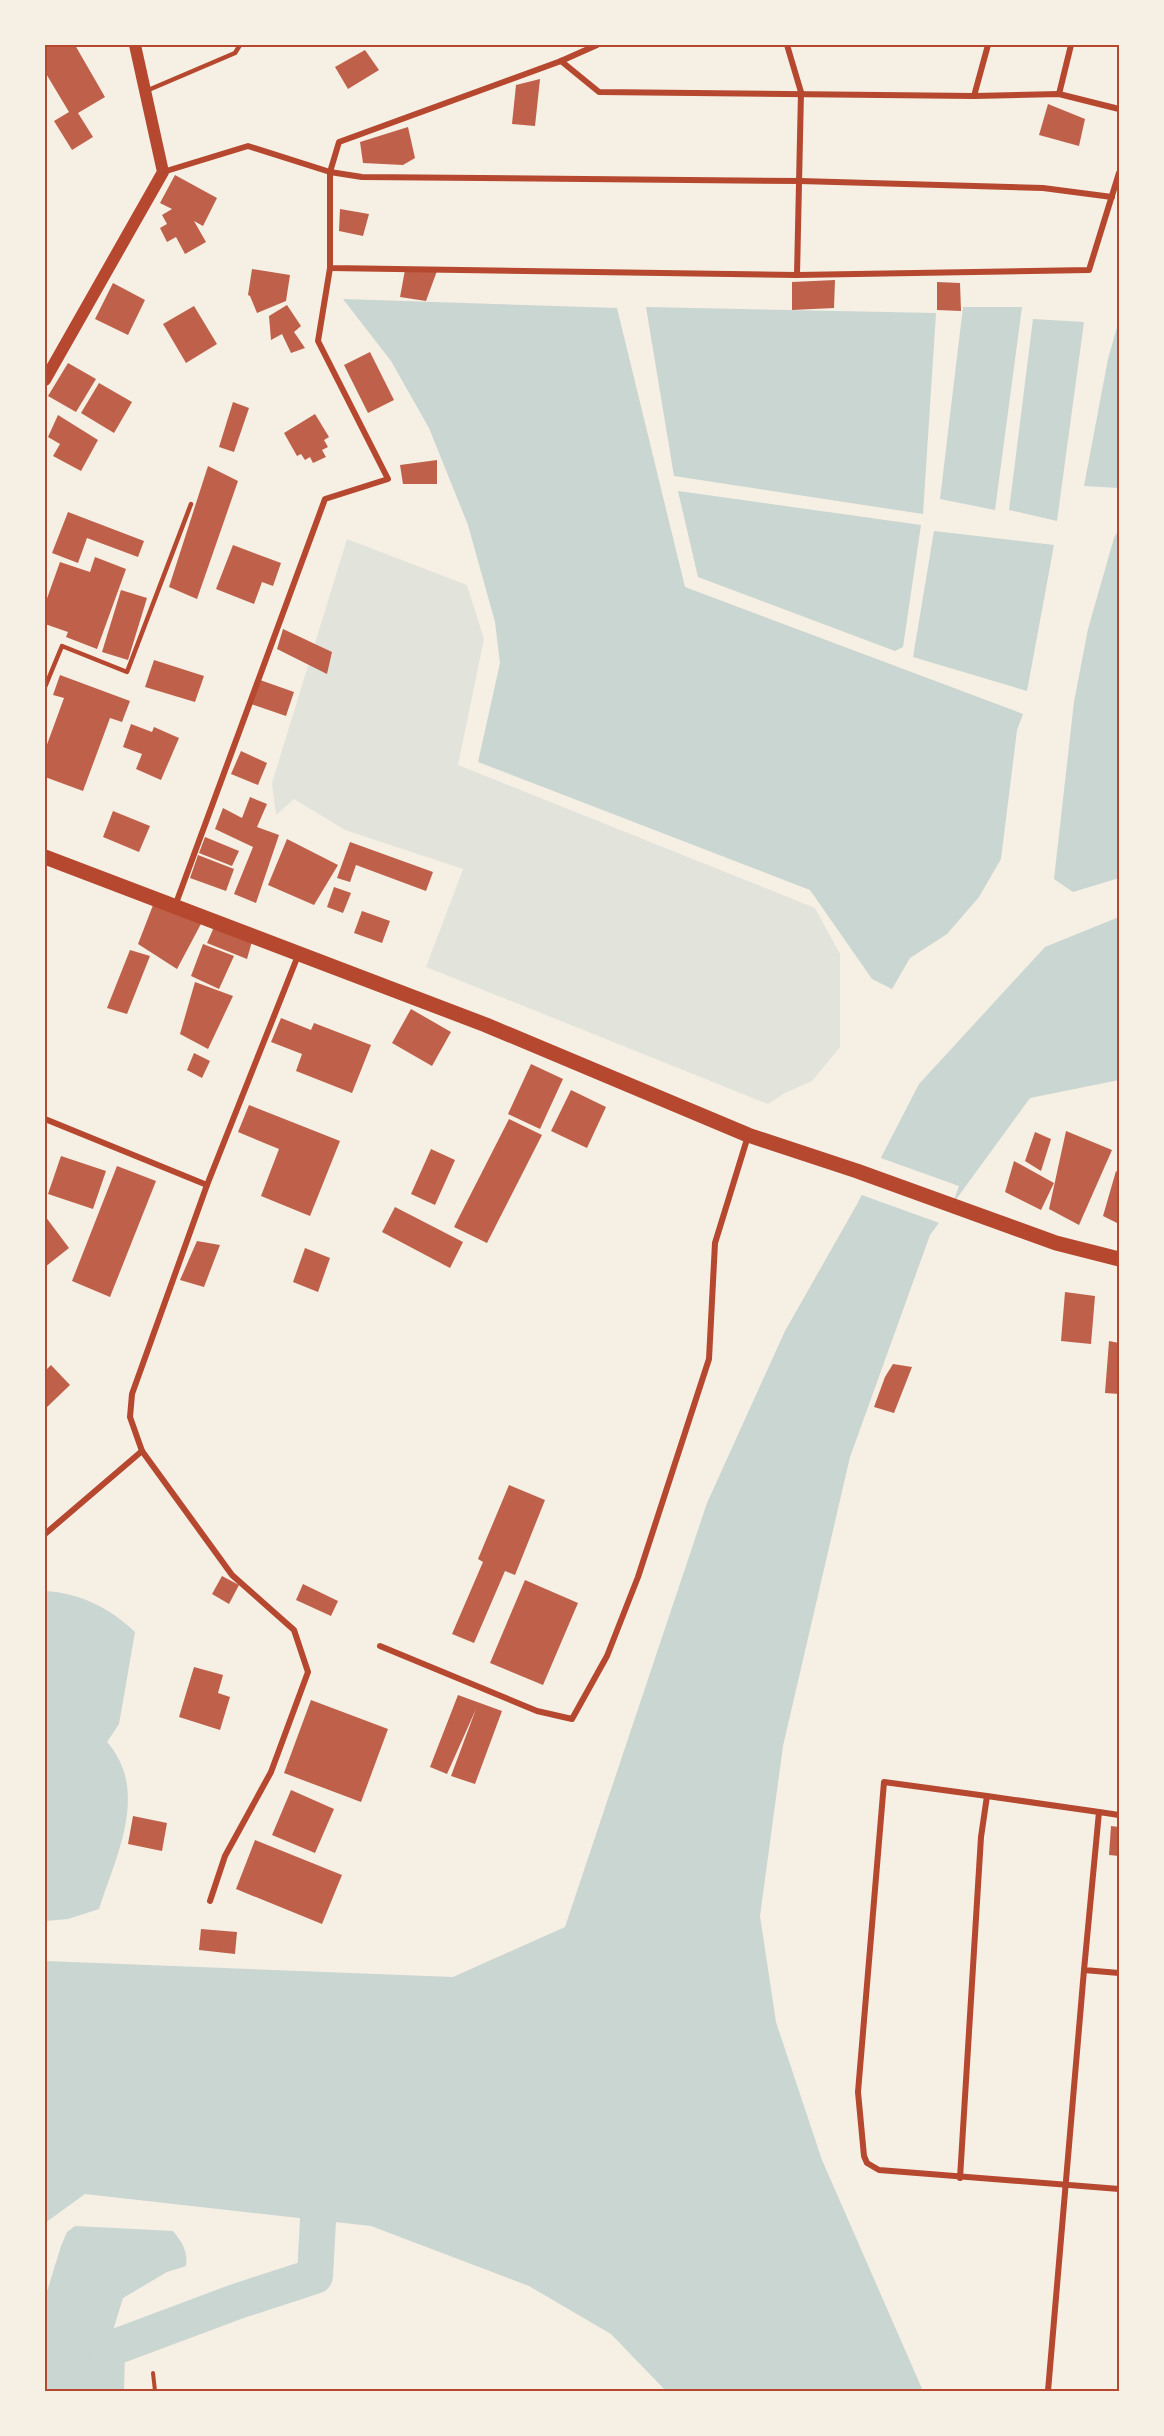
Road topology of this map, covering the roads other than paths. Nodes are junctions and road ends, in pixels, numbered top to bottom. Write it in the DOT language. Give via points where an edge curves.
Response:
graph roads {
  1 [pos="135,45"];
  2 [pos="240,45"];
  3 [pos="597,45"];
  4 [pos="797,45"];
  5 [pos="988,45"];
  6 [pos="1071,45"];
  7 [pos="788,47"];
  8 [pos="561,61"];
  9 [pos="146,91"];
  10 [pos="801,93"];
  11 [pos="1059,94"];
  12 [pos="974,96"];
  13 [pos="1119,109"];
  14 [pos="163,172"];
  15 [pos="330,172"];
  16 [pos="1119,173"];
  17 [pos="800,181"];
  18 [pos="1112,197"];
  19 [pos="330,268"];
  20 [pos="797,274"];
  21 [pos="45,380"];
  22 [pos="190,504"];
  23 [pos="45,687"];
  24 [pos="45,857"];
  25 [pos="174,907"];
  26 [pos="299,952"];
  27 [pos="45,1119"];
  28 [pos="748,1135"];
  29 [pos="207,1185"];
  30 [pos="1119,1258"];
  31 [pos="142,1451"];
  32 [pos="45,1534"];
  33 [pos="380,1646"];
  34 [pos="987,1796"];
  35 [pos="1099,1812"];
  36 [pos="1119,1815"];
  37 [pos="210,1901"];
  38 [pos="1084,1970"];
  39 [pos="1119,1973"];
  40 [pos="960,2178"];
  41 [pos="1067,2185"];
  42 [pos="1119,2188"];
  43 [pos="1048,2391"];
  1 -- 9 [label="main road"];
  2 -- 9 [label="lane" via="235,53"];
  3 -- 8 [label="street"];
  4 -- 7 [label="street"];
  5 -- 12 [label="street"];
  6 -- 11 [label="street"];
  7 -- 10 [label="street"];
  8 -- 10 [label="street" via="599,92"];
  8 -- 15 [label="street" via="339,142"];
  9 -- 14 [label="main road"];
  10 -- 12 [label="street"];
  10 -- 17 [label="street"];
  11 -- 12 [label="street"];
  11 -- 13 [label="street"];
  14 -- 15 [label="street" via="248,146"];
  14 -- 21 [label="main road"];
  15 -- 17 [label="street" via="393,178"];
  15 -- 19 [label="street"];
  16 -- 18 [label="street"];
  17 -- 18 [label="street" via="1044,188"];
  17 -- 20 [label="street"];
  18 -- 20 [label="street" via="1089,270"];
  19 -- 20 [label="street"];
  19 -- 25 [label="street" via="318,341 388,479 325,499"];
  22 -- 23 [label="lane" via="127,672 62,646"];
  24 -- 25 [label="main road"];
  25 -- 26 [label="main road"];
  26 -- 28 [label="main road"];
  26 -- 29 [label="street"];
  27 -- 29 [label="street"];
  28 -- 30 [label="main road" via="1056,1243"];
  28 -- 33 [label="street" via="715,1243 709,1359 638,1577 607,1656 572,1719 537,1712"];
  29 -- 31 [label="street" via="132,1394 130,1417"];
  31 -- 32 [label="street"];
  31 -- 37 [label="street" via="232,1575 294,1630 308,1672 271,1772 225,1856"];
  34 -- 35 [label="street"];
  34 -- 40 [label="street" via="981,1837"];
  34 -- 40 [label="street" via="884,1782 858,2092 864,2156 872,2168"];
  35 -- 36 [label="street"];
  35 -- 38 [label="street"];
  38 -- 39 [label="street"];
  38 -- 41 [label="street"];
  40 -- 41 [label="street"];
  41 -- 42 [label="street"];
  41 -- 43 [label="street"];
}
